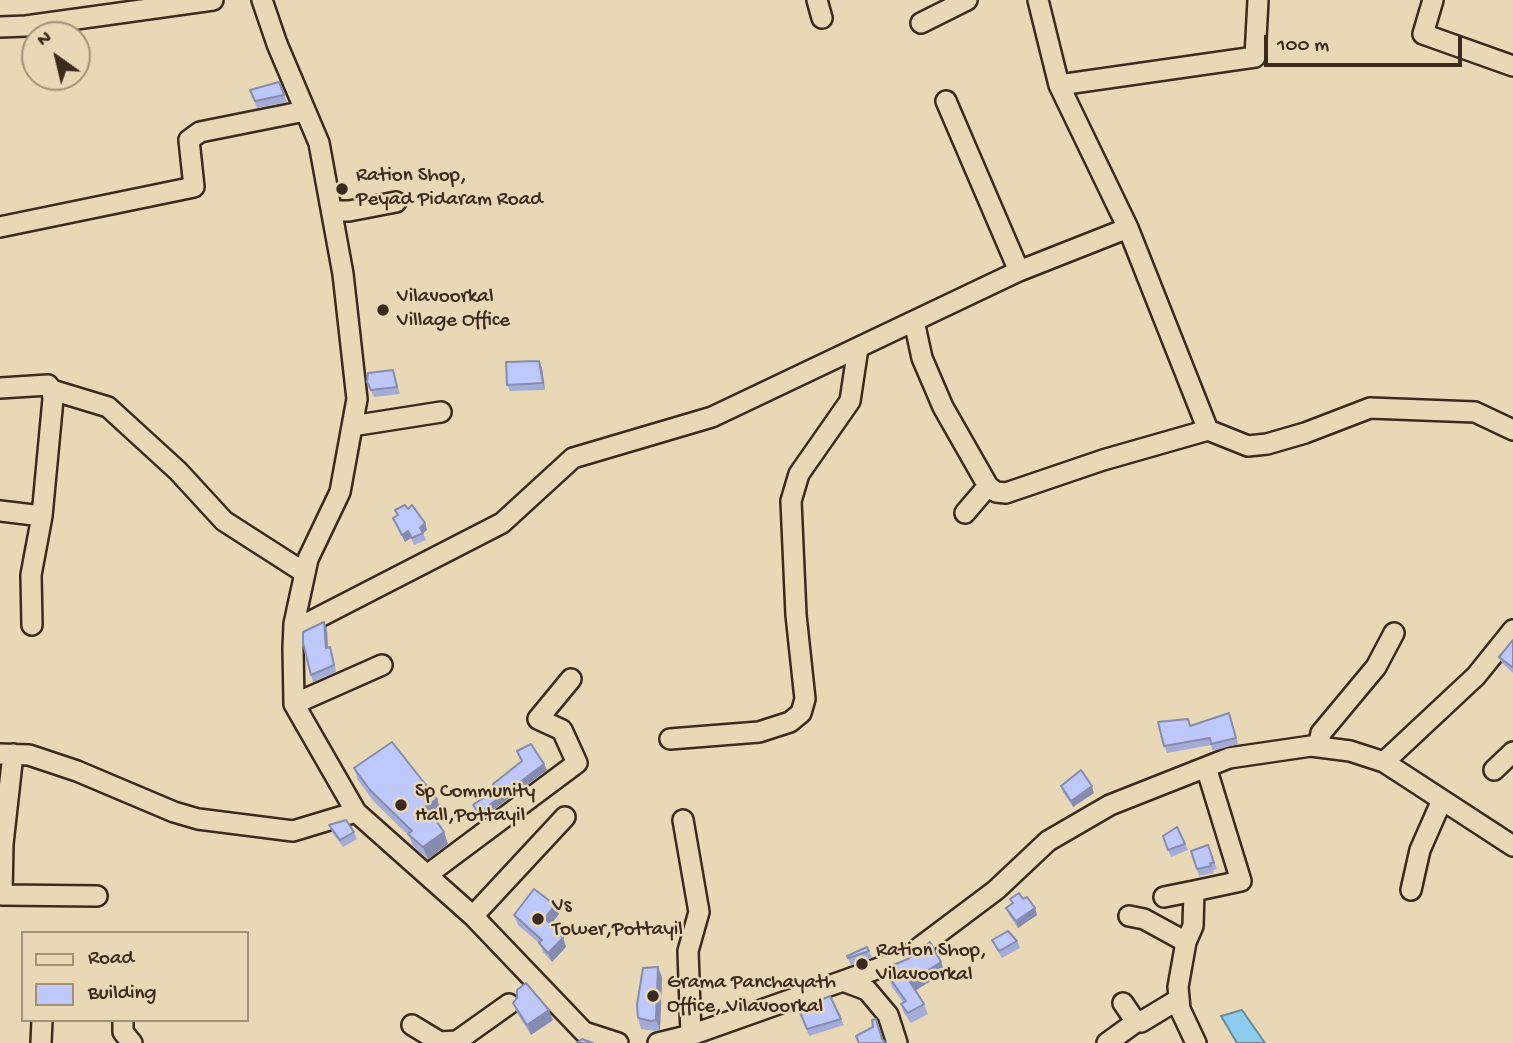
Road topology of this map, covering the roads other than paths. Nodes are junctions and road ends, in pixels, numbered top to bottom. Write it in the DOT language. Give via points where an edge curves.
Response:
graph roads {
  1 [pos="213,0"];
  2 [pos="262,0"];
  3 [pos="967,0"];
  4 [pos="1038,0"];
  5 [pos="1258,0"];
  6 [pos="1433,0"];
  7 [pos="921,23"];
  8 [pos="0,27"];
  9 [pos="1513,66"];
  10 [pos="1059,85"];
  11 [pos="946,101"];
  12 [pos="305,111"];
  13 [pos="396,202"];
  14 [pos="332,211"];
  15 [pos="0,227"];
  16 [pos="1128,228"];
  17 [pos="1019,271"];
  18 [pos="914,321"];
  19 [pos="858,348"];
  20 [pos="0,388"];
  21 [pos="52,390"];
  22 [pos="442,412"];
  23 [pos="352,426"];
  24 [pos="1208,430"];
  25 [pos="1513,430"];
  26 [pos="988,486"];
  27 [pos="0,511"];
  28 [pos="965,513"];
  29 [pos="42,516"];
  30 [pos="305,573"];
  31 [pos="32,625"];
  32 [pos="294,630"];
  33 [pos="1513,630"];
  34 [pos="1394,633"];
  35 [pos="382,665"];
  36 [pos="571,679"];
  37 [pos="294,704"];
  38 [pos="670,739"];
  39 [pos="1318,747"];
  40 [pos="1513,752"];
  41 [pos="6,754"];
  42 [pos="1384,762"];
  43 [pos="1206,767"];
  44 [pos="1494,769"];
  45 [pos="1443,800"];
  46 [pos="356,812"];
  47 [pos="565,817"];
  48 [pos="683,820"];
  49 [pos="1513,846"];
  50 [pos="427,875"];
  51 [pos="1411,890"];
  52 [pos="1194,891"];
  53 [pos="97,896"];
  54 [pos="1164,897"];
  55 [pos="473,916"];
  56 [pos="1129,916"];
  57 [pos="1186,942"];
  58 [pos="843,981"];
  59 [pos="1179,999"];
  60 [pos="1124,1003"];
  61 [pos="509,1004"];
  62 [pos="42,1022"];
  63 [pos="123,1022"];
  64 [pos="1136,1022"];
  65 [pos="412,1025"];
  66 [pos="691,1035"];
  67 [pos="439,1042"];
  68 [pos="40,1043"];
  69 [pos="132,1043"];
  70 [pos="618,1043"];
  71 [pos="657,1043"];
  72 [pos="897,1043"];
  73 [pos="1107,1043"];
  74 [pos="1196,1043"];
  1 -- 8 [label="street"];
  2 -- 12 [label="street"];
  3 -- 7 [label="street"];
  4 -- 10 [label="street"];
  5 -- 10 [label="street" via="1255,57"];
  6 -- 9 [label="street" via="1423,34"];
  10 -- 16 [label="street"];
  11 -- 17 [label="street"];
  12 -- 14 [label="street" via="319,143"];
  12 -- 15 [label="street" via="200,132 189,140 194,187"];
  13 -- 14 [label="street"];
  14 -- 23 [label="street" via="357,398"];
  16 -- 17 [label="street"];
  16 -- 24 [label="street"];
  17 -- 18 [label="street"];
  18 -- 19 [label="street"];
  18 -- 26 [label="street" via="922,358 943,407"];
  19 -- 32 [label="street" via="712,417 573,458 502,523"];
  19 -- 38 [label="street" via="850,401 799,474 791,501 805,699 801,713 790,722 759,732"];
  20 -- 21 [label="street" via="48,385"];
  21 -- 29 [label="street"];
  21 -- 30 [label="street" via="108,407 178,471 224,522"];
  22 -- 23 [label="street"];
  23 -- 30 [label="street" via="340,492"];
  24 -- 25 [label="street" via="1248,446 1267,444 1370,408 1475,412"];
  24 -- 26 [label="street" via="1006,493"];
  26 -- 28 [label="street"];
  27 -- 29 [label="street"];
  29 -- 31 [label="street" via="31,575"];
  30 -- 32 [label="street"];
  32 -- 37 [label="street"];
  33 -- 42 [label="street" via="1476,676"];
  34 -- 39 [label="street" via="1376,667 1321,733"];
  35 -- 37 [label="street"];
  36 -- 50 [label="street" via="538,719 562,730 577,763"];
  37 -- 46 [label="street"];
  39 -- 42 [label="street"];
  39 -- 43 [label="street" via="1229,758"];
  40 -- 44 [label="street"];
  41 -- 46 [label="street" via="29,755 77,771 198,820 293,831"];
  41 -- 53 [label="street" via="2,895"];
  42 -- 45 [label="street"];
  43 -- 52 [label="street" via="1241,881"];
  43 -- 58 [label="street" via="1110,805 1048,841 996,890 904,959"];
  45 -- 49 [label="street"];
  45 -- 51 [label="street" via="1420,850"];
  46 -- 50 [label="street"];
  47 -- 55 [label="street"];
  48 -- 66 [label="street" via="699,912 688,951"];
  50 -- 55 [label="street"];
  52 -- 54 [label="street"];
  52 -- 57 [label="street" via="1193,926"];
  55 -- 70 [label="street" via="584,1032"];
  56 -- 57 [label="street"];
  57 -- 59 [label="street"];
  58 -- 66 [label="street"];
  58 -- 72 [label="street" via="867,989 888,1015"];
  59 -- 64 [label="street"];
  59 -- 74 [label="street"];
  60 -- 64 [label="street"];
  61 -- 67 [label="street" via="457,1041"];
  62 -- 68 [label="street"];
  63 -- 69 [label="street" via="123,1032"];
  64 -- 73 [label="street"];
  65 -- 67 [label="street"];
  66 -- 71 [label="street"];
}
